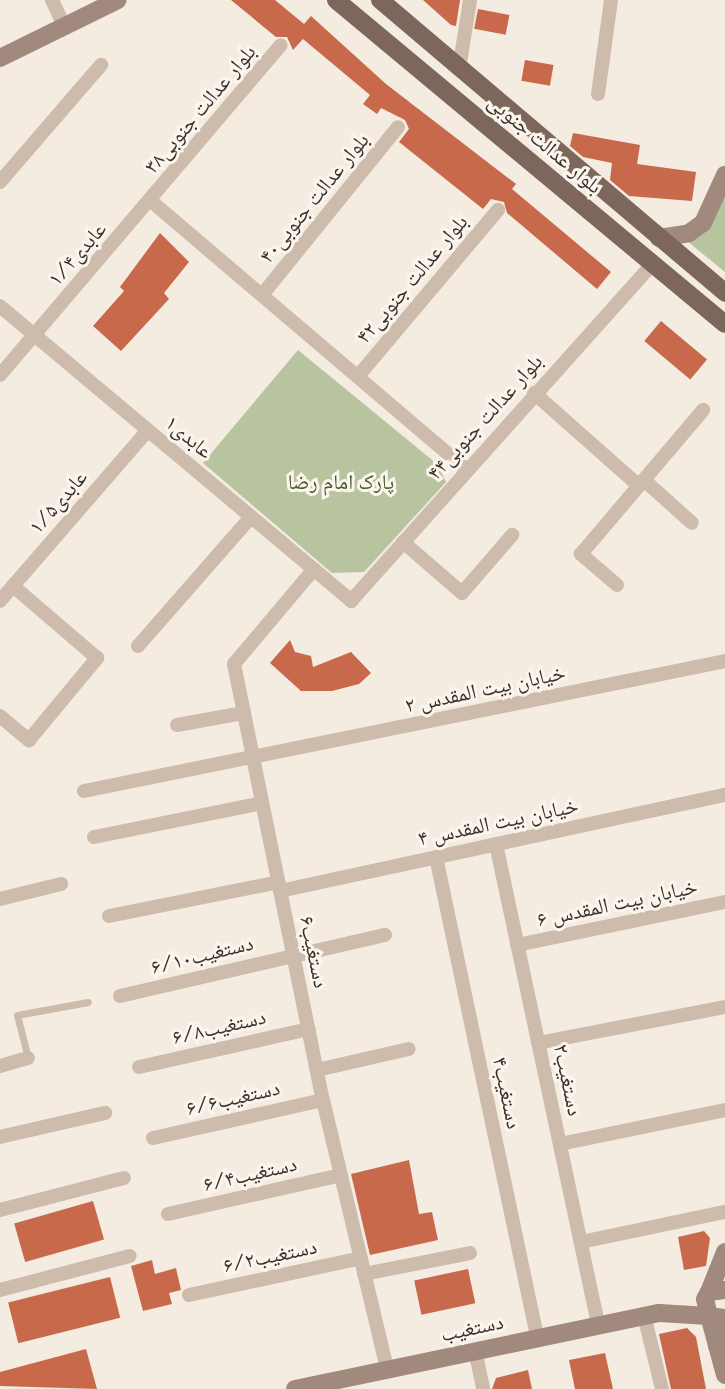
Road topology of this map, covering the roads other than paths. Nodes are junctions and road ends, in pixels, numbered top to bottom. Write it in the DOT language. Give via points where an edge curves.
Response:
graph roads {
  1 [pos="52,0"];
  2 [pos="118,0"];
  3 [pos="335,0"];
  4 [pos="380,0"];
  5 [pos="470,0"];
  6 [pos="611,0"];
  7 [pos="64,26"];
  8 [pos="281,45"];
  9 [pos="0,58"];
  10 [pos="101,65"];
  11 [pos="460,69"];
  12 [pos="598,94"];
  13 [pos="398,127"];
  14 [pos="537,135"];
  15 [pos="521,153"];
  16 [pos="725,174"];
  17 [pos="0,183"];
  18 [pos="151,201"];
  19 [pos="498,211"];
  20 [pos="659,238"];
  21 [pos="653,263"];
  22 [pos="725,293"];
  23 [pos="262,295"];
  24 [pos="0,306"];
  25 [pos="725,324"];
  26 [pos="34,335"];
  27 [pos="0,375"];
  28 [pos="359,375"];
  29 [pos="534,393"];
  30 [pos="703,410"];
  31 [pos="148,430"];
  32 [pos="467,470"];
  33 [pos="642,483"];
  34 [pos="251,517"];
  35 [pos="692,523"];
  36 [pos="512,535"];
  37 [pos="403,542"];
  38 [pos="314,569"];
  39 [pos="617,585"];
  40 [pos="13,586"];
  41 [pos="0,601"];
  42 [pos="351,601"];
  43 [pos="138,646"];
  44 [pos="725,661"];
  45 [pos="244,713"];
  46 [pos="0,716"];
  47 [pos="177,725"];
  48 [pos="253,758"];
  49 [pos="84,791"];
  50 [pos="725,795"];
  51 [pos="262,803"];
  52 [pos="94,837"];
  53 [pos="496,844"];
  54 [pos="436,857"];
  55 [pos="61,884"];
  56 [pos="279,886"];
  57 [pos="0,899"];
  58 [pos="725,902"];
  59 [pos="109,916"];
  60 [pos="385,935"];
  61 [pos="517,945"];
  62 [pos="293,955"];
  63 [pos="120,996"];
  64 [pos="89,1002"];
  65 [pos="725,1007"];
  66 [pos="309,1029"];
  67 [pos="538,1044"];
  68 [pos="409,1049"];
  69 [pos="28,1058"];
  70 [pos="0,1066"];
  71 [pos="139,1067"];
  72 [pos="317,1070"];
  73 [pos="323,1100"];
  74 [pos="725,1110"];
  75 [pos="105,1113"];
  76 [pos="0,1137"];
  77 [pos="153,1138"];
  78 [pos="560,1144"];
  79 [pos="341,1175"];
  80 [pos="124,1178"];
  81 [pos="0,1210"];
  82 [pos="725,1212"];
  83 [pos="168,1214"];
  84 [pos="581,1242"];
  85 [pos="725,1252"];
  86 [pos="470,1253"];
  87 [pos="130,1256"];
  88 [pos="360,1258"];
  89 [pos="364,1273"];
  90 [pos="0,1290"];
  91 [pos="189,1296"];
  92 [pos="715,1303"];
  93 [pos="652,1314"];
  94 [pos="598,1324"];
  95 [pos="537,1337"];
  96 [pos="475,1350"];
  97 [pos="387,1369"];
  98 [pos="725,1376"];
  99 [pos="307,1388"];
  100 [pos="483,1389"];
  101 [pos="662,1389"];
  1 -- 7 [label="street"];
  2 -- 7 [label="street"];
  3 -- 15 [label="main road, بلوار عدالت جنوبی"];
  4 -- 11 [label="main road, بلوار عدالت جنوبی"];
  5 -- 11 [label="street"];
  6 -- 12 [label="street"];
  7 -- 9 [label="street"];
  8 -- 18 [label="street, بلوار عدالت جنوبی۳۸"];
  10 -- 17 [label="street"];
  11 -- 14 [label="main road, بلوار عدالت جنوبی"];
  13 -- 23 [label="street, بلوار عدالت جنوبی۴۰"];
  14 -- 15 [label="main road"];
  14 -- 20 [label="main road, بلوار عدالت جنوبی"];
  15 -- 21 [label="main road, بلوار عدالت جنوبی"];
  16 -- 20 [label="street" via="703,223 689,233"];
  18 -- 23 [label="street"];
  18 -- 26 [label="street, عابدی۱/۴"];
  19 -- 28 [label="street, بلوار عدالت جنوبی۴۲"];
  20 -- 22 [label="main road, بلوار عدالت جنوبی"];
  21 -- 25 [label="main road, بلوار عدالت جنوبی"];
  21 -- 29 [label="street, بلوار عدالت جنوبی۴۴"];
  23 -- 28 [label="street"];
  24 -- 26 [label="street, ۱عابدی"];
  26 -- 27 [label="street, عابدی۱/۴"];
  26 -- 31 [label="street, ۱عابدی"];
  28 -- 32 [label="street"];
  29 -- 32 [label="street, بلوار عدالت جنوبی۴۴"];
  29 -- 33 [label="street"];
  30 -- 33 [label="street"];
  31 -- 34 [label="street, ۱عابدی"];
  31 -- 40 [label="street, عابدی۱/۵"];
  32 -- 37 [label="street, بلوار عدالت جنوبی۴۴"];
  33 -- 35 [label="street"];
  33 -- 39 [label="street" via="581,554"];
  34 -- 38 [label="street, ۱عابدی"];
  34 -- 43 [label="street"];
  36 -- 37 [label="street" via="462,593"];
  37 -- 42 [label="street, بلوار عدالت جنوبی۴۴"];
  38 -- 42 [label="street, ۱عابدی"];
  38 -- 45 [label="street, دستغیب۶" via="234,664"];
  40 -- 41 [label="street, عابدی۱/۵"];
  40 -- 46 [label="street" via="97,658 29,740"];
  44 -- 48 [label="street, خیابان بیت المقدس ۲"];
  45 -- 47 [label="street"];
  45 -- 48 [label="street, دستغیب۶"];
  48 -- 49 [label="street, خیابان بیت المقدس ۲"];
  48 -- 51 [label="street, دستغیب۶"];
  50 -- 53 [label="street, خیابان بیت المقدس ۴"];
  51 -- 52 [label="street"];
  51 -- 56 [label="street, دستغیب۶"];
  53 -- 54 [label="street, خیابان بیت المقدس ۴"];
  53 -- 61 [label="street, ۲دستغیب"];
  54 -- 56 [label="street, خیابان بیت المقدس ۴"];
  54 -- 95 [label="street, دستغیب۴"];
  55 -- 57 [label="street"];
  56 -- 59 [label="street, خیابان بیت المقدس ۴"];
  56 -- 62 [label="street, دستغیب۶"];
  58 -- 61 [label="street, خیابان بیت المقدس ۶"];
  60 -- 62 [label="street, دستغیب۶/۱۰"];
  61 -- 67 [label="street, ۲دستغیب"];
  62 -- 63 [label="street, دستغیب۶/۱۰"];
  62 -- 66 [label="street, دستغیب۶"];
  64 -- 69 [label="lane" via="17,1015"];
  65 -- 67 [label="street"];
  66 -- 71 [label="street, دستغیب۶/۸"];
  66 -- 72 [label="street, دستغیب۶"];
  67 -- 78 [label="street, ۲دستغیب"];
  68 -- 72 [label="street"];
  69 -- 70 [label="street"];
  72 -- 73 [label="street, دستغیب۶"];
  73 -- 77 [label="street, دستغیب۶/۶"];
  73 -- 79 [label="street, دستغیب۶"];
  74 -- 78 [label="street"];
  75 -- 76 [label="street"];
  78 -- 84 [label="street, ۲دستغیب"];
  79 -- 83 [label="street, دستغیب۶/۴"];
  79 -- 88 [label="street, دستغیب۶"];
  80 -- 81 [label="street"];
  82 -- 84 [label="street"];
  84 -- 94 [label="street, ۲دستغیب"];
  85 -- 92 [label="street"];
  86 -- 89 [label="street"];
  87 -- 90 [label="street"];
  88 -- 89 [label="street, دستغیب۶"];
  88 -- 91 [label="street, دستغیب۶/۲"];
  89 -- 97 [label="street, دستغیب۶"];
  92 -- 93 [label="street, دستغیب"];
  92 -- 98 [label="street" via="717,1346"];
  93 -- 94 [label="street, دستغیب"];
  93 -- 101 [label="street"];
  94 -- 95 [label="street, دستغیب"];
  95 -- 96 [label="street, دستغیب"];
  96 -- 97 [label="street, دستغیب"];
  96 -- 100 [label="street"];
  97 -- 99 [label="street, دستغیب"];
}
